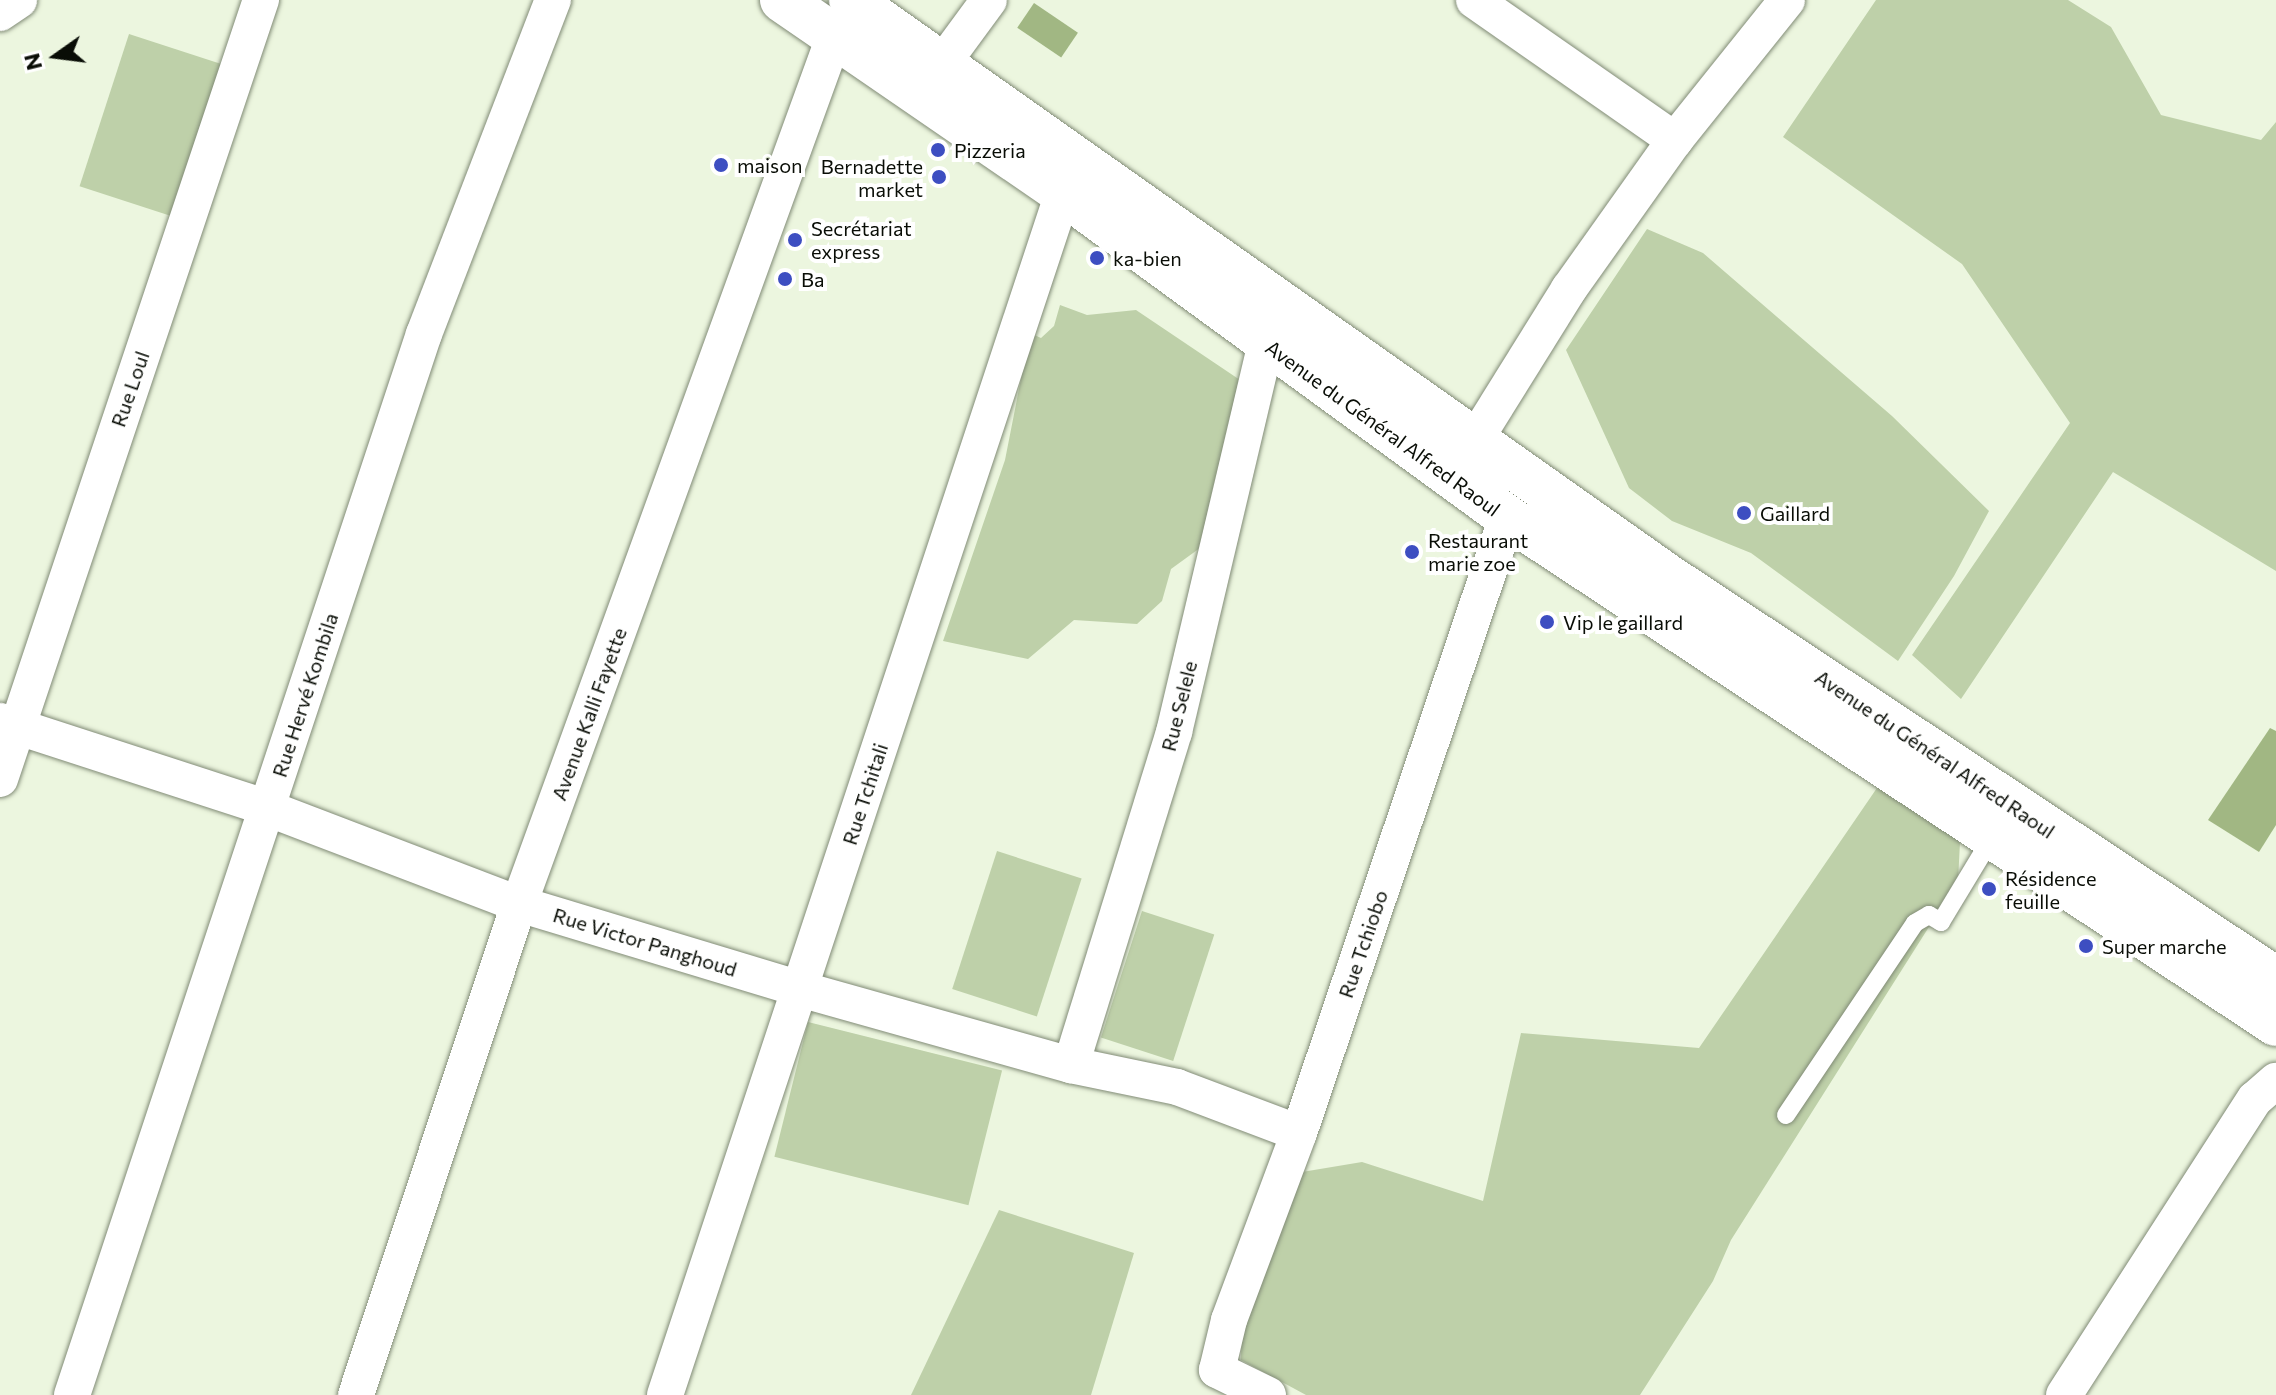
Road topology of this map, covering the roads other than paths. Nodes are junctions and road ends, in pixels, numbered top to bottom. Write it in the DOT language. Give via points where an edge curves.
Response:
graph roads {
  1 [pos="19,0"];
  2 [pos="261,0"];
  3 [pos="553,0"];
  4 [pos="782,0"];
  5 [pos="989,0"];
  6 [pos="1474,0"];
  7 [pos="1787,0"];
  8 [pos="0,13"];
  9 [pos="842,19"];
  10 [pos="942,64"];
  11 [pos="1675,140"];
  12 [pos="1063,193"];
  13 [pos="1266,342"];
  14 [pos="1475,440"];
  15 [pos="1507,517"];
  16 [pos="8,724"];
  17 [pos="0,779"];
  18 [pos="267,808"];
  19 [pos="1991,839"];
  20 [pos="519,904"];
  21 [pos="2276,979"];
  22 [pos="800,989"];
  23 [pos="2276,1024"];
  24 [pos="1071,1065"];
  25 [pos="2276,1081"];
  26 [pos="1786,1115"];
  27 [pos="1299,1133"];
  28 [pos="72,1395"];
  29 [pos="356,1395"];
  30 [pos="665,1395"];
  31 [pos="1268,1395"];
  32 [pos="2064,1395"];
  1 -- 8 [label="street"];
  2 -- 16 [label="street, Rue Loul"];
  3 -- 18 [label="street, Rue Hervé Kombila" via="424,334"];
  4 -- 9 [label="street, Avenue du Général Alfred Raoul"];
  5 -- 10 [label="street"];
  6 -- 11 [label="street"];
  7 -- 11 [label="street"];
  9 -- 10 [label="street, Avenue du Général Alfred Raoul"];
  9 -- 12 [label="street, Avenue du Général Alfred Raoul"];
  9 -- 20 [label="street, Avenue Kalli Fayette"];
  10 -- 14 [label="street, Avenue du Général Alfred Raoul"];
  11 -- 14 [label="street" via="1569,289"];
  12 -- 13 [label="street, Avenue du Général Alfred Raoul"];
  12 -- 22 [label="street, Rue Tchitali"];
  13 -- 15 [label="street, Avenue du Général Alfred Raoul"];
  13 -- 24 [label="street, Rue Selele" via="1174,732"];
  14 -- 21 [label="street, Avenue du Général Alfred Raoul" via="1898,731"];
  15 -- 19 [label="street, Avenue du Général Alfred Raoul"];
  15 -- 27 [label="street, Rue Tchiobo"];
  16 -- 17 [label="street, Rue Loul"];
  16 -- 18 [label="street, Rue Victor Panghoud"];
  18 -- 20 [label="street, Rue Victor Panghoud"];
  18 -- 28 [label="street, Rue Hervé Kombila"];
  19 -- 23 [label="street, Avenue du Général Alfred Raoul"];
  19 -- 26 [label="lane" via="1941,922 1929,915 1915,923"];
  20 -- 22 [label="street, Rue Victor Panghoud"];
  20 -- 29 [label="street, Avenue Kalli Fayette"];
  22 -- 24 [label="street, Rue Victor Panghoud"];
  22 -- 30 [label="street, Rue Tchitali"];
  24 -- 27 [label="street, Rue Victor Panghoud" via="1177,1087"];
  25 -- 32 [label="street" via="2247,1112"];
  27 -- 31 [label="street, Rue Tchiobo" via="1229,1320 1217,1370"];
}
